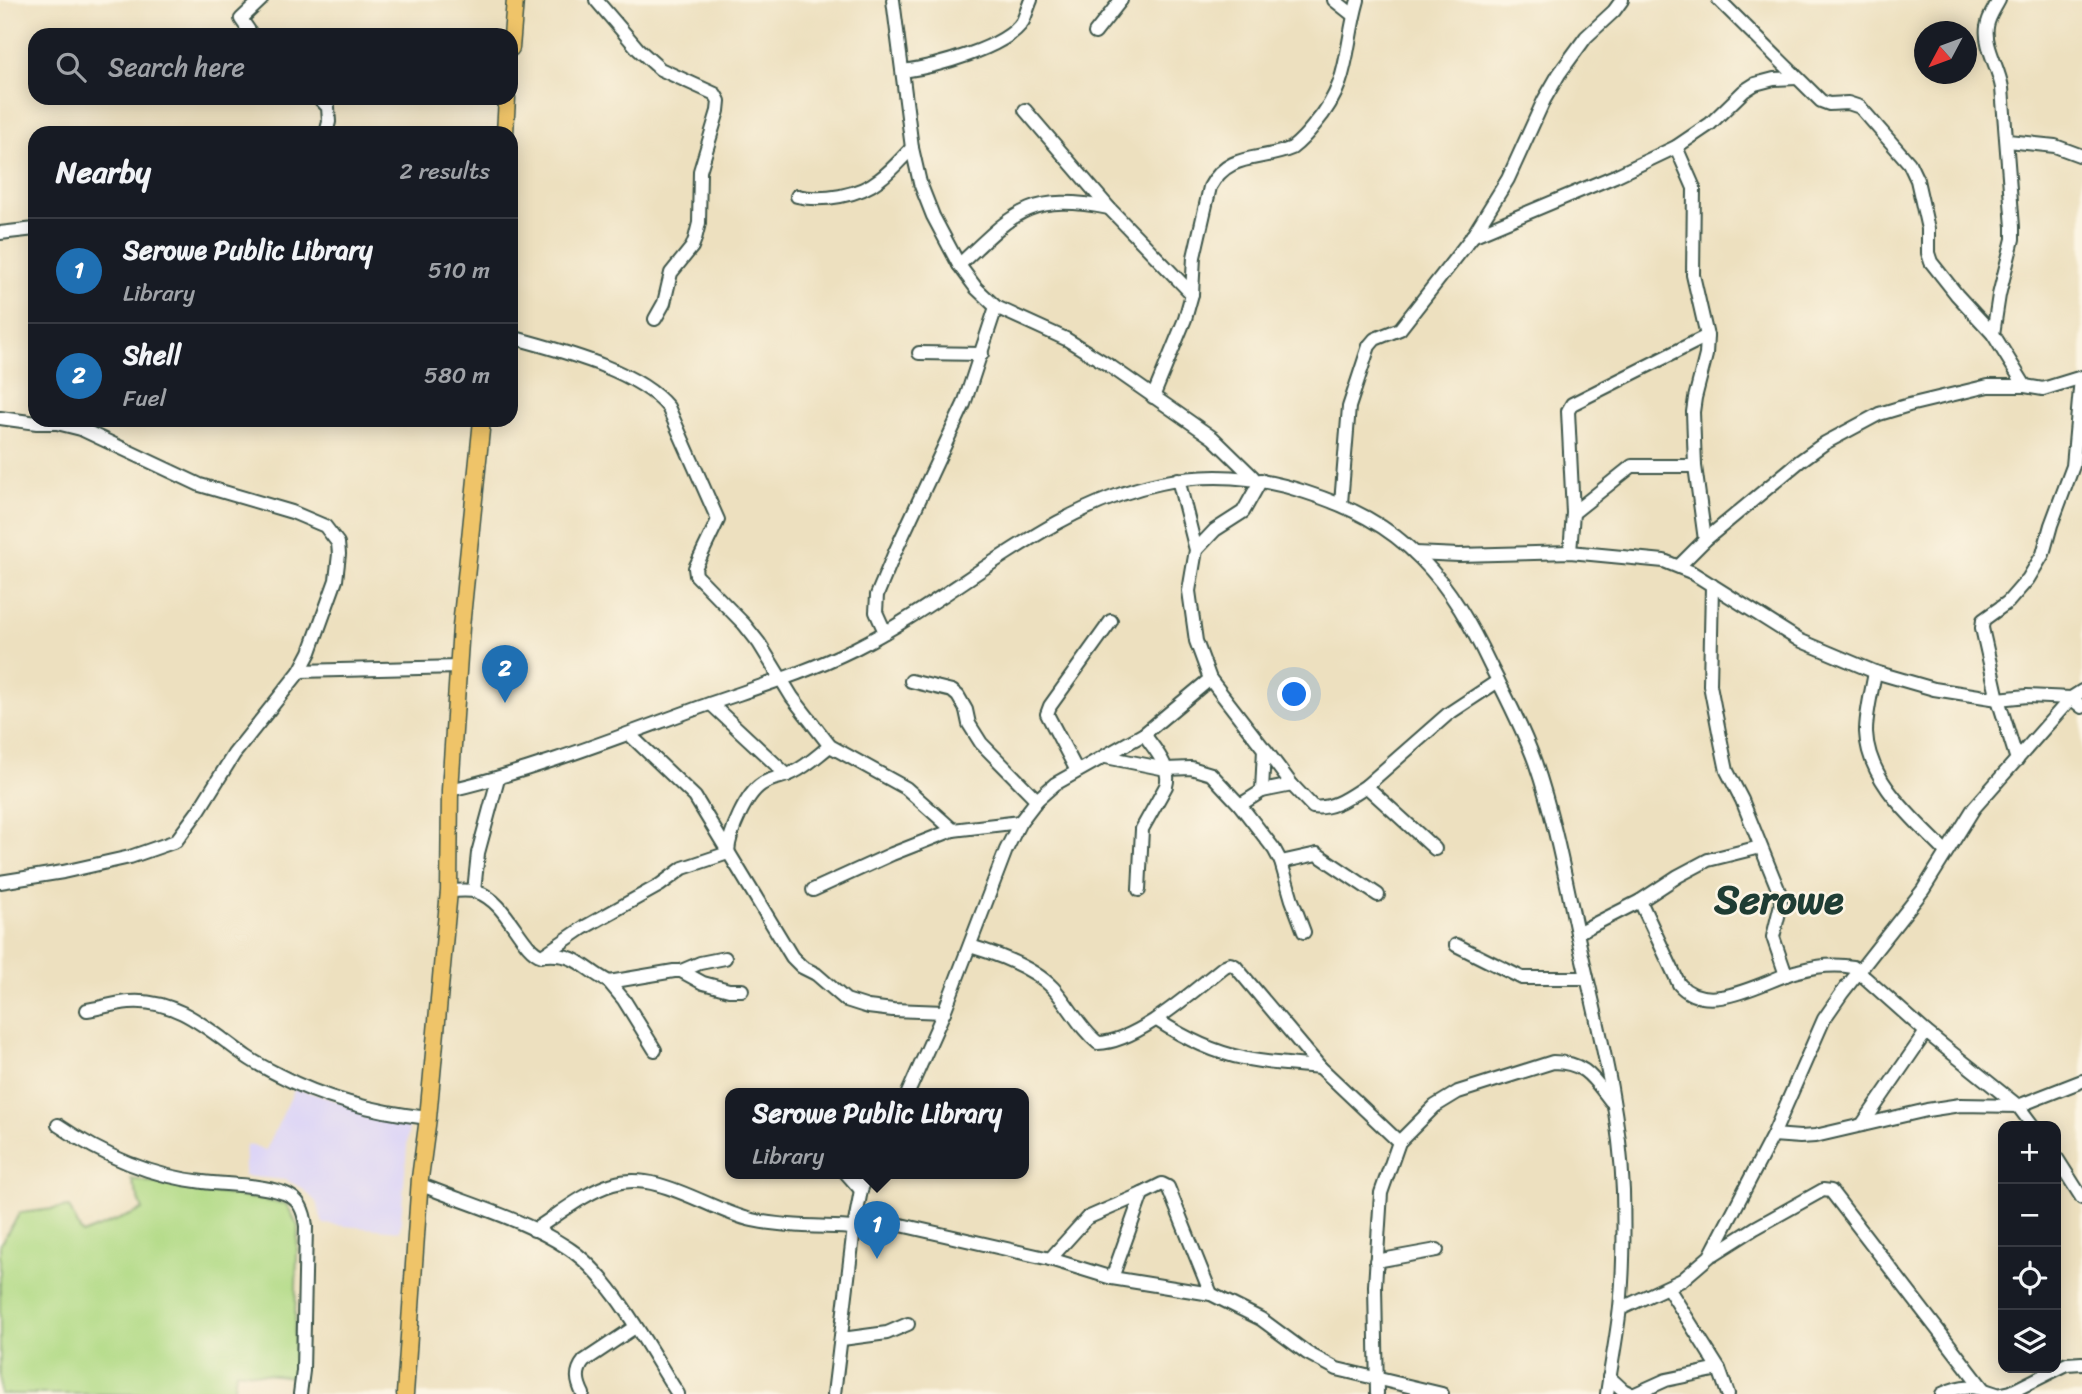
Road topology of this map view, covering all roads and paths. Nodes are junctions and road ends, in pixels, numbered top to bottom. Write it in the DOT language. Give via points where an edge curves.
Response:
graph roads {
  1 [pos="261,0"];
  2 [pos="516,0"];
  3 [pos="596,0"];
  4 [pos="893,0"];
  5 [pos="1031,0"];
  6 [pos="1121,0"];
  7 [pos="1334,0"];
  8 [pos="1358,0"];
  9 [pos="1622,0"];
  10 [pos="1719,0"];
  11 [pos="1998,0"];
  12 [pos="1353,15"];
  13 [pos="247,28"];
  14 [pos="513,28"];
  15 [pos="1095,33"];
  16 [pos="903,71"];
  17 [pos="1797,78"];
  18 [pos="326,105"];
  19 [pos="507,105"];
  20 [pos="1025,110"];
  21 [pos="328,126"];
  22 [pos="505,126"];
  23 [pos="2008,141"];
  24 [pos="1676,146"];
  25 [pos="912,148"];
  26 [pos="2082,156"];
  27 [pos="796,196"];
  28 [pos="1108,208"];
  29 [pos="28,230"];
  30 [pos="0,233"];
  31 [pos="1472,237"];
  32 [pos="959,265"];
  33 [pos="1192,294"];
  34 [pos="996,307"];
  35 [pos="656,319"];
  36 [pos="1993,334"];
  37 [pos="1707,336"];
  38 [pos="518,339"];
  39 [pos="919,353"];
  40 [pos="982,354"];
  41 [pos="2081,378"];
  42 [pos="2025,386"];
  43 [pos="1153,397"];
  44 [pos="0,418"];
  45 [pos="28,422"];
  46 [pos="73,427"];
  47 [pos="481,427"];
  48 [pos="1695,466"];
  49 [pos="1257,478"];
  50 [pos="1178,480"];
  51 [pos="1341,503"];
  52 [pos="1573,513"];
  53 [pos="1705,540"];
  54 [pos="1196,550"];
  55 [pos="1570,552"];
  56 [pos="1415,553"];
  57 [pos="1679,566"];
  58 [pos="1712,585"];
  59 [pos="1111,621"];
  60 [pos="885,632"];
  61 [pos="459,667"];
  62 [pos="300,671"];
  63 [pos="1875,672"];
  64 [pos="781,679"];
  65 [pos="1210,679"];
  66 [pos="911,681"];
  67 [pos="1498,681"];
  68 [pos="2077,695"];
  69 [pos="1998,699"];
  70 [pos="711,704"];
  71 [pos="2082,707"];
  72 [pos="629,734"];
  73 [pos="1144,734"];
  74 [pos="830,746"];
  75 [pos="1265,749"];
  76 [pos="1106,757"];
  77 [pos="2018,760"];
  78 [pos="1166,769"];
  79 [pos="1077,771"];
  80 [pos="787,775"];
  81 [pos="498,779"];
  82 [pos="1292,785"];
  83 [pos="1366,786"];
  84 [pos="450,790"];
  85 [pos="1262,791"];
  86 [pos="1037,800"];
  87 [pos="1240,805"];
  88 [pos="1020,822"];
  89 [pos="953,830"];
  90 [pos="1760,847"];
  91 [pos="1435,849"];
  92 [pos="1946,852"];
  93 [pos="728,853"];
  94 [pos="1281,862"];
  95 [pos="0,882"];
  96 [pos="813,890"];
  97 [pos="1139,890"];
  98 [pos="449,891"];
  99 [pos="474,891"];
  100 [pos="1378,895"];
  101 [pos="1640,901"];
  102 [pos="1304,932"];
  103 [pos="1577,933"];
  104 [pos="1456,945"];
  105 [pos="970,946"];
  106 [pos="542,956"];
  107 [pos="725,958"];
  108 [pos="681,971"];
  109 [pos="1859,971"];
  110 [pos="1786,975"];
  111 [pos="1587,978"];
  112 [pos="609,982"];
  113 [pos="742,990"];
  114 [pos="87,1010"];
  115 [pos="944,1012"];
  116 [pos="1157,1020"];
  117 [pos="1926,1032"];
  118 [pos="655,1050"];
  119 [pos="1320,1067"];
  120 [pos="2082,1081"];
  121 [pos="910,1088"];
  122 [pos="1614,1104"];
  123 [pos="2018,1106"];
  124 [pos="428,1118"];
  125 [pos="2029,1121"];
  126 [pos="58,1125"];
  127 [pos="1862,1125"];
  128 [pos="1773,1135"];
  129 [pos="1399,1142"];
  130 [pos="2061,1165"];
  131 [pos="851,1179"];
  132 [pos="866,1179"];
  133 [pos="419,1184"];
  134 [pos="861,1190"];
  135 [pos="1142,1194"];
  136 [pos="2082,1198"];
  137 [pos="857,1215"];
  138 [pos="854,1228"];
  139 [pos="534,1230"];
  140 [pos="1437,1250"];
  141 [pos="1710,1256"];
  142 [pos="1050,1259"];
  143 [pos="1376,1261"];
  144 [pos="1112,1278"];
  145 [pos="1668,1288"];
  146 [pos="1210,1294"];
  147 [pos="1620,1309"];
  148 [pos="908,1324"];
  149 [pos="635,1327"];
  150 [pos="842,1339"];
  151 [pos="2082,1363"];
  152 [pos="1719,1369"];
  153 [pos="1609,1377"];
  154 [pos="1376,1379"];
  155 [pos="1994,1393"];
  156 [pos="300,1394"];
  157 [pos="405,1394"];
  158 [pos="583,1394"];
  159 [pos="678,1394"];
  160 [pos="834,1394"];
  161 [pos="1377,1394"];
  162 [pos="1442,1394"];
  163 [pos="1606,1394"];
  164 [pos="1633,1394"];
  165 [pos="1728,1394"];
  166 [pos="1942,1394"];
  1 -- 13 [label="street" via="241,19"];
  2 -- 14 [label="main road"];
  3 -- 35 [label="street" via="660,69 715,94 719,102 700,171 695,239 671,273"];
  4 -- 16 [label="street"];
  5 -- 16 [label="street" via="1013,31 951,61"];
  6 -- 15 [label="street"];
  7 -- 12 [label="street"];
  8 -- 12 [label="street"];
  9 -- 31 [label="street" via="1578,46 1559,74 1508,179"];
  10 -- 17 [label="street"];
  11 -- 23 [label="street" via="1987,38 2000,74"];
  12 -- 33 [label="street" via="1341,82 1315,124 1292,148 1237,161 1214,180 1194,257"];
  16 -- 25 [label="street"];
  17 -- 24 [label="street" via="1774,79 1749,88 1710,124"];
  17 -- 36 [label="street" via="1821,101 1860,107 1909,163 1928,229 1931,262"];
  18 -- 21 [label="street"];
  19 -- 22 [label="main road"];
  20 -- 28 [label="street"];
  23 -- 26 [label="street" via="2056,146"];
  23 -- 36 [label="street" via="2012,239"];
  24 -- 31 [label="street"];
  24 -- 37 [label="street" via="1694,188 1693,275"];
  25 -- 27 [label="street" via="868,187 814,199"];
  25 -- 32 [label="street" via="933,216"];
  28 -- 32 [label="street" via="1079,202 1033,206 1014,216"];
  28 -- 33 [label="street"];
  29 -- 30 [label="street"];
  31 -- 51 [label="street" via="1400,329 1375,339 1365,352 1346,423"];
  32 -- 34 [label="street"];
  33 -- 43 [label="street"];
  34 -- 40 [label="street"];
  34 -- 43 [label="street" via="1066,339"];
  36 -- 42 [label="street"];
  37 -- 48 [label="street" via="1693,412"];
  37 -- 52 [label="street" via="1572,404 1567,417"];
  38 -- 64 [label="street" via="612,370 660,397 668,407 718,520 695,568 696,575 744,624"];
  39 -- 40 [label="street"];
  40 -- 60 [label="street" via="877,595 876,612"];
  41 -- 42 [label="street" via="2043,389"];
  41 -- 69 [label="street" via="2073,466 2043,554 2008,602 1983,620"];
  42 -- 53 [label="street" via="1988,386 1880,414 1800,461"];
  43 -- 49 [label="street" via="1213,438"];
  44 -- 45 [label="street"];
  46 -- 62 [label="street" via="200,485 325,526 338,543 339,565"];
  47 -- 61 [label="main road"];
  48 -- 52 [label="street" via="1632,466"];
  48 -- 53 [label="street"];
  49 -- 50 [label="street" via="1234,475"];
  49 -- 51 [label="street"];
  49 -- 54 [label="street" via="1243,512 1215,530"];
  50 -- 54 [label="street"];
  50 -- 60 [label="street" via="1105,499 1054,524"];
  51 -- 56 [label="street"];
  52 -- 55 [label="street"];
  53 -- 57 [label="street"];
  54 -- 65 [label="street" via="1189,591 1192,619"];
  55 -- 56 [label="street"];
  55 -- 57 [label="street" via="1650,558"];
  56 -- 67 [label="street" via="1461,611"];
  57 -- 58 [label="street"];
  58 -- 63 [label="street" via="1799,640"];
  58 -- 90 [label="street" via="1711,696 1727,771"];
  59 -- 79 [label="street" via="1047,713"];
  60 -- 64 [label="street"];
  61 -- 62 [label="street"];
  61 -- 84 [label="main road"];
  62 -- 95 [label="street" via="234,754 176,841 130,857"];
  63 -- 69 [label="street" via="1934,689"];
  63 -- 92 [label="street" via="1866,730 1870,755 1888,791"];
  64 -- 70 [label="street"];
  64 -- 74 [label="street"];
  65 -- 73 [label="street"];
  65 -- 75 [label="street"];
  66 -- 86 [label="street" via="958,696 981,743"];
  67 -- 83 [label="street" via="1448,714"];
  67 -- 103 [label="street" via="1536,766"];
  68 -- 69 [label="street"];
  68 -- 71 [label="street"];
  68 -- 77 [label="street"];
  69 -- 77 [label="street"];
  70 -- 72 [label="street"];
  70 -- 80 [label="street"];
  72 -- 81 [label="street"];
  72 -- 93 [label="street" via="695,797"];
  73 -- 76 [label="street"];
  73 -- 78 [label="street"];
  74 -- 80 [label="street"];
  74 -- 89 [label="street" via="906,788"];
  75 -- 82 [label="street"];
  75 -- 85 [label="street"];
  76 -- 78 [label="street"];
  76 -- 79 [label="street"];
  77 -- 92 [label="street" via="1974,808"];
  78 -- 87 [label="street" via="1191,768 1211,774"];
  78 -- 97 [label="street" via="1166,786 1140,837"];
  79 -- 86 [label="street"];
  80 -- 93 [label="street" via="760,785 750,796"];
  81 -- 84 [label="street"];
  81 -- 99 [label="street" via="478,853"];
  82 -- 83 [label="street" via="1318,808 1334,805"];
  82 -- 85 [label="street"];
  83 -- 91 [label="street"];
  84 -- 98 [label="main road"];
  85 -- 87 [label="street"];
  86 -- 88 [label="street"];
  87 -- 94 [label="street"];
  88 -- 89 [label="street"];
  88 -- 105 [label="street"];
  89 -- 96 [label="street"];
  90 -- 101 [label="street" via="1708,860"];
  90 -- 110 [label="street" via="1782,900 1773,937"];
  92 -- 109 [label="street" via="1923,890"];
  93 -- 106 [label="street" via="683,868"];
  93 -- 115 [label="street" via="792,957 841,997 868,1007"];
  94 -- 100 [label="street" via="1317,854"];
  94 -- 102 [label="street"];
  98 -- 99 [label="street"];
  98 -- 124 [label="main road"];
  99 -- 106 [label="street" via="505,913 532,950"];
  101 -- 103 [label="street"];
  101 -- 110 [label="street" via="1679,984 1689,993 1736,994"];
  103 -- 111 [label="street"];
  104 -- 111 [label="street" via="1522,978"];
  105 -- 115 [label="street"];
  105 -- 116 [label="street" via="1040,976 1098,1043"];
  106 -- 112 [label="street" via="577,959"];
  107 -- 108 [label="street"];
  108 -- 112 [label="street"];
  108 -- 113 [label="street" via="703,983"];
  109 -- 110 [label="street" via="1839,965"];
  109 -- 117 [label="street"];
  109 -- 128 [label="street" via="1824,1019"];
  111 -- 122 [label="street"];
  112 -- 118 [label="street"];
  114 -- 124 [label="street" via="129,1002 176,1009 249,1059 319,1093 384,1113"];
  115 -- 121 [label="street"];
  116 -- 119 [label="street" via="1223,1053"];
  116 -- 119 [label="street" via="1230,964 1236,965"];
  117 -- 123 [label="street"];
  117 -- 127 [label="street"];
  119 -- 129 [label="street"];
  120 -- 123 [label="street"];
  122 -- 129 [label="street" via="1580,1066 1553,1062 1446,1098"];
  122 -- 147 [label="street" via="1623,1186"];
  123 -- 125 [label="street"];
  123 -- 127 [label="street" via="1960,1105"];
  124 -- 133 [label="main road"];
  126 -- 156 [label="street" via="89,1147 130,1166 200,1182 265,1189 297,1200 306,1226"];
  127 -- 128 [label="street" via="1808,1137"];
  128 -- 141 [label="street"];
  129 -- 143 [label="street" via="1381,1193"];
  130 -- 136 [label="street"];
  131 -- 134 [label="street"];
  132 -- 134 [label="street"];
  133 -- 139 [label="street"];
  133 -- 157 [label="main road"];
  134 -- 137 [label="street"];
  135 -- 142 [label="street" via="1087,1218"];
  135 -- 144 [label="street"];
  135 -- 146 [label="street" via="1162,1184 1168,1187"];
  137 -- 138 [label="street"];
  137 -- 142 [label="street"];
  138 -- 139 [label="street" via="750,1219 637,1180 599,1190"];
  138 -- 150 [label="street"];
  139 -- 149 [label="street" via="584,1261"];
  140 -- 143 [label="street"];
  141 -- 145 [label="street"];
  141 -- 155 [label="street" via="1823,1190 1832,1191"];
  142 -- 144 [label="street"];
  143 -- 154 [label="street"];
  144 -- 146 [label="street"];
  145 -- 147 [label="street"];
  145 -- 152 [label="street"];
  146 -- 154 [label="street" via="1261,1319 1323,1363"];
  147 -- 153 [label="street"];
  148 -- 150 [label="street" via="887,1334"];
  149 -- 158 [label="street" via="579,1367"];
  149 -- 159 [label="street"];
  150 -- 160 [label="street"];
  151 -- 155 [label="street" via="2067,1364 2011,1392"];
  152 -- 164 [label="street" via="1666,1380"];
  152 -- 165 [label="street"];
  153 -- 163 [label="street"];
  153 -- 164 [label="street"];
  154 -- 161 [label="street"];
  154 -- 162 [label="street"];
  155 -- 166 [label="street" via="1959,1386"];
}
